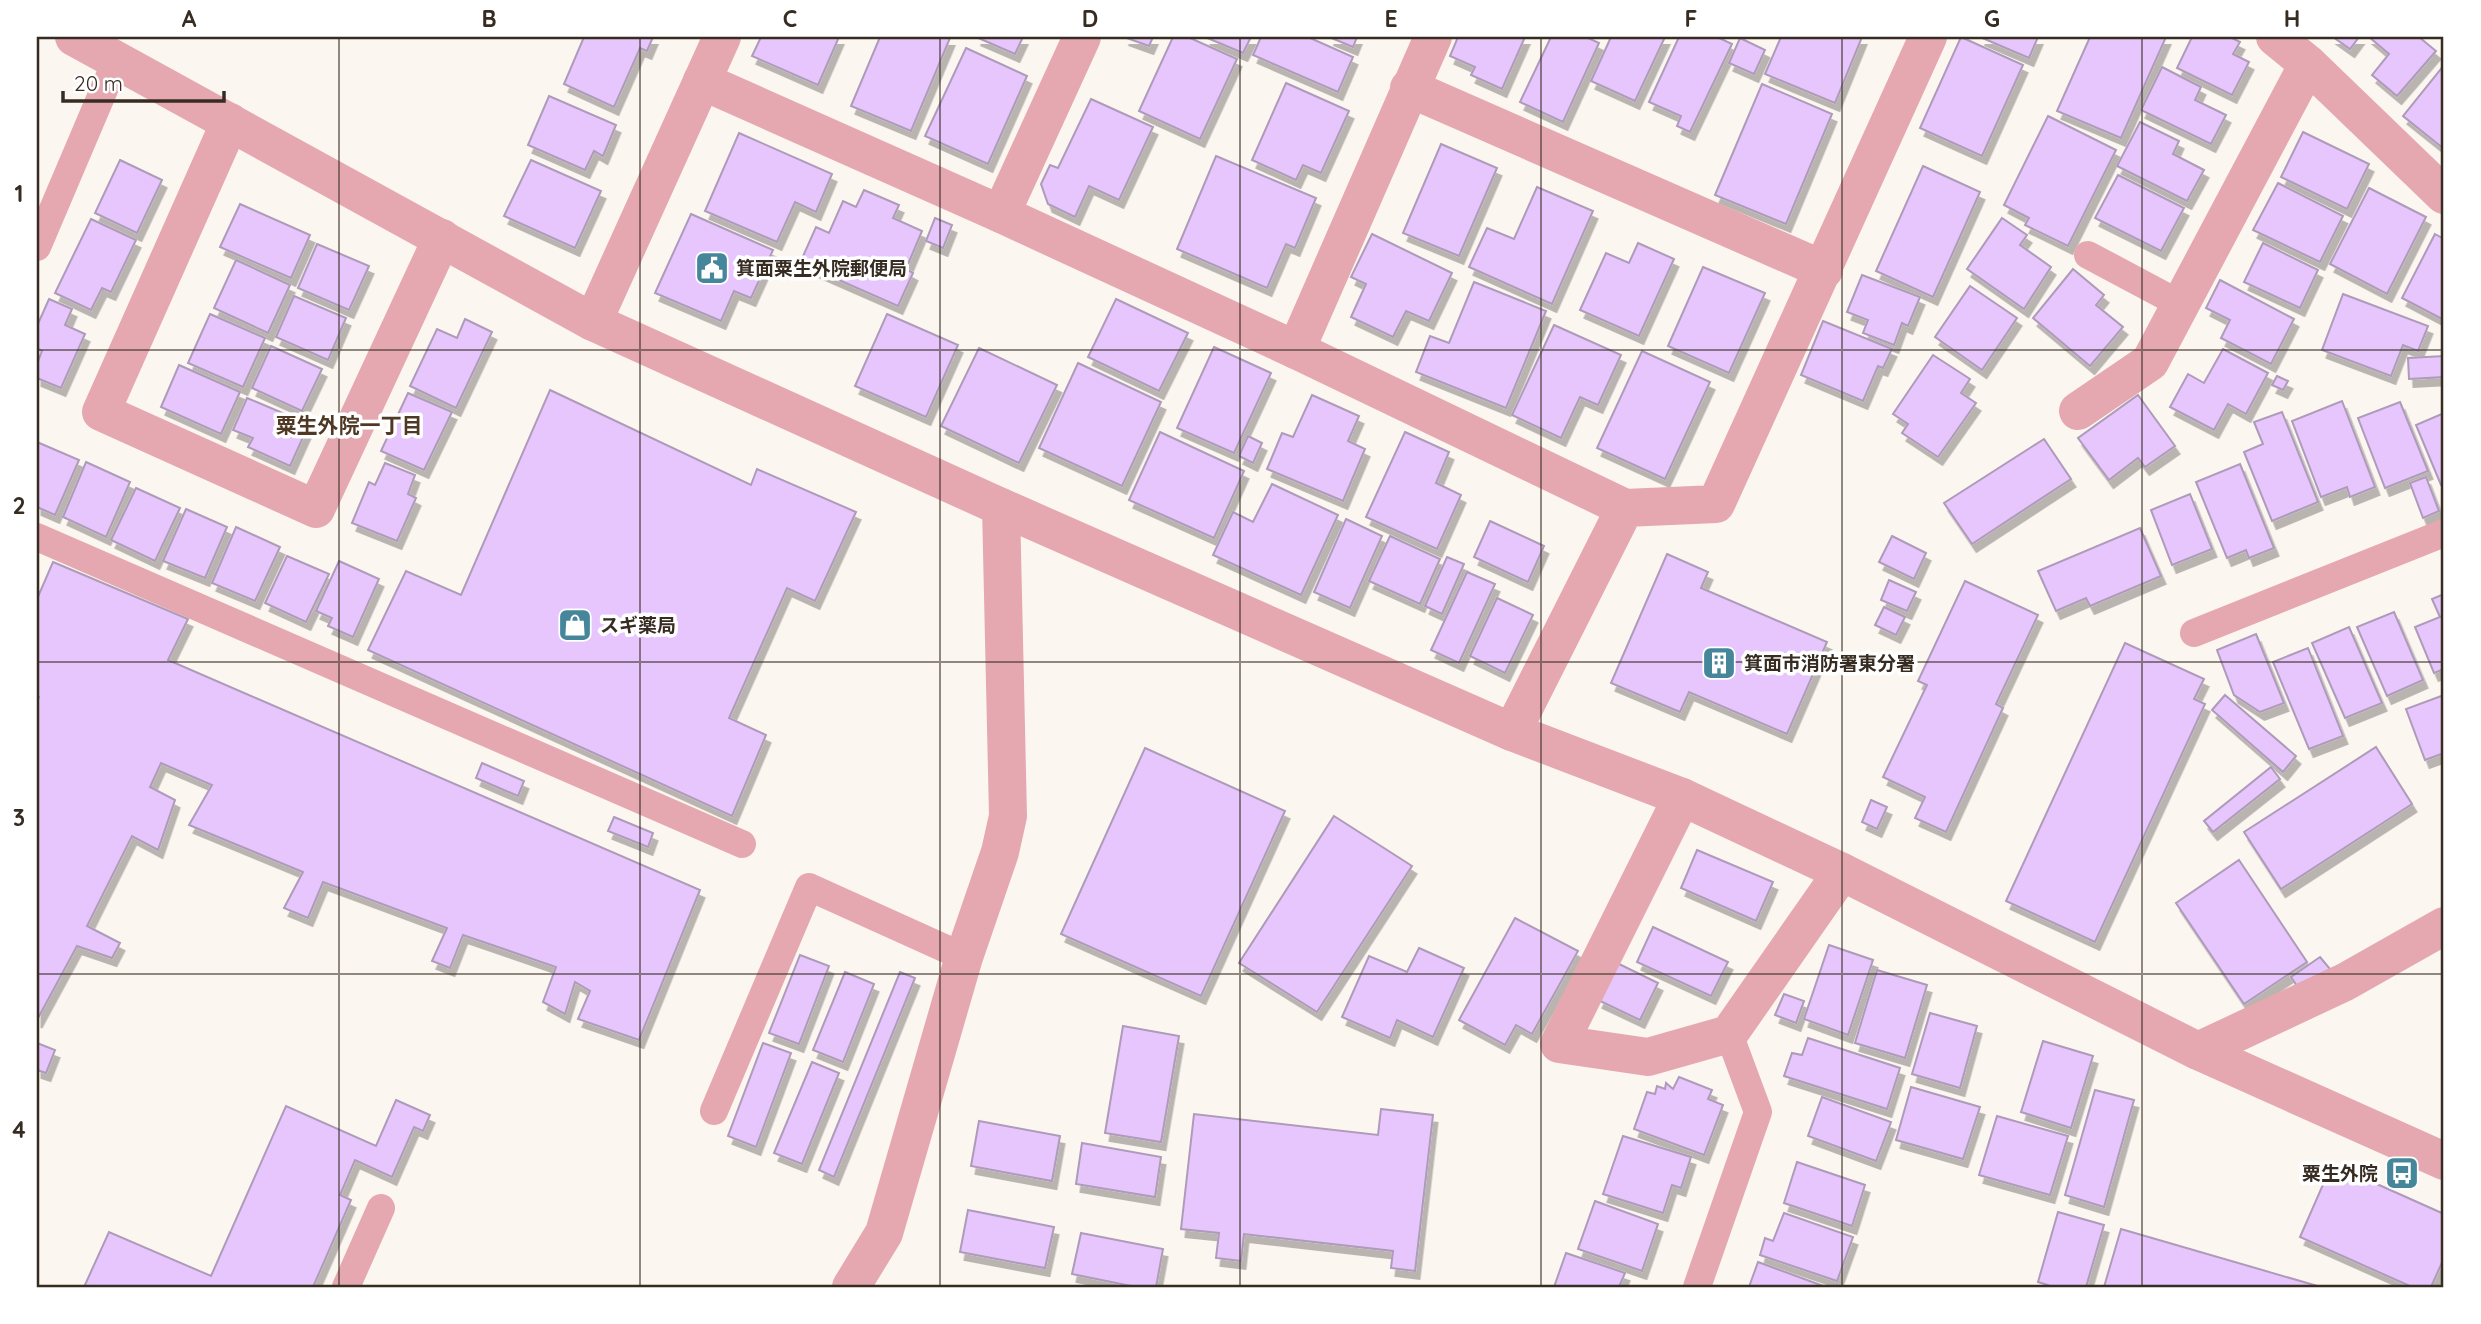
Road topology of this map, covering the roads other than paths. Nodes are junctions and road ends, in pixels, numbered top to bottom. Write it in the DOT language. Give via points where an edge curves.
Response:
graph roads {
  1 [pos="74,37"];
  2 [pos="722,37"];
  3 [pos="1082,37"];
  4 [pos="1433,37"];
  5 [pos="1928,37"];
  6 [pos="2275,37"];
  7 [pos="117,59"];
  8 [pos="2308,64"];
  9 [pos="702,81"];
  10 [pos="1409,88"];
  11 [pos="230,122"];
  12 [pos="2444,195"];
  13 [pos="1002,214"];
  14 [pos="442,238"];
  15 [pos="37,247"];
  16 [pos="2088,255"];
  17 [pos="1824,270"];
  18 [pos="2180,304"];
  19 [pos="593,323"];
  20 [pos="1296,350"];
  21 [pos="2078,411"];
  22 [pos="1001,507"];
  23 [pos="1625,508"];
  24 [pos="2444,533"];
  25 [pos="37,537"];
  26 [pos="2194,633"];
  27 [pos="1512,732"];
  28 [pos="1682,797"];
  29 [pos="742,844"];
  30 [pos="1842,872"];
  31 [pos="2444,926"];
  32 [pos="964,957"];
  33 [pos="1729,1034"];
  34 [pos="2198,1051"];
  35 [pos="715,1111"];
  36 [pos="2444,1161"];
  37 [pos="381,1208"];
  38 [pos="346,1287"];
  39 [pos="851,1287"];
  40 [pos="1697,1287"];
  1 -- 7 [label="street"];
  2 -- 9 [label="street"];
  3 -- 13 [label="street"];
  4 -- 10 [label="street"];
  5 -- 17 [label="street"];
  6 -- 8 [label="street"];
  7 -- 11 [label="street"];
  7 -- 15 [label="lane"];
  8 -- 12 [label="street"];
  8 -- 18 [label="street"];
  9 -- 13 [label="street"];
  9 -- 19 [label="street"];
  10 -- 17 [label="street"];
  10 -- 20 [label="street"];
  11 -- 14 [label="street"];
  11 -- 14 [label="street" via="101,412 316,509"];
  13 -- 20 [label="street"];
  14 -- 19 [label="street"];
  16 -- 18 [label="lane"];
  17 -- 23 [label="street" via="1716,504"];
  18 -- 21 [label="street" via="2150,362"];
  19 -- 22 [label="street"];
  20 -- 23 [label="street"];
  22 -- 27 [label="street"];
  22 -- 32 [label="street" via="1008,816"];
  23 -- 27 [label="street"];
  24 -- 26 [label="lane"];
  25 -- 29 [label="lane"];
  27 -- 28 [label="street"];
  28 -- 30 [label="street"];
  28 -- 33 [label="street" via="1559,1045 1648,1056"];
  30 -- 33 [label="street"];
  30 -- 34 [label="street"];
  31 -- 34 [label="street" via="2345,982"];
  32 -- 35 [label="lane" via="809,887"];
  32 -- 39 [label="street" via="884,1233"];
  33 -- 40 [label="lane" via="1758,1112"];
  34 -- 36 [label="street"];
  37 -- 38 [label="lane"];
}
